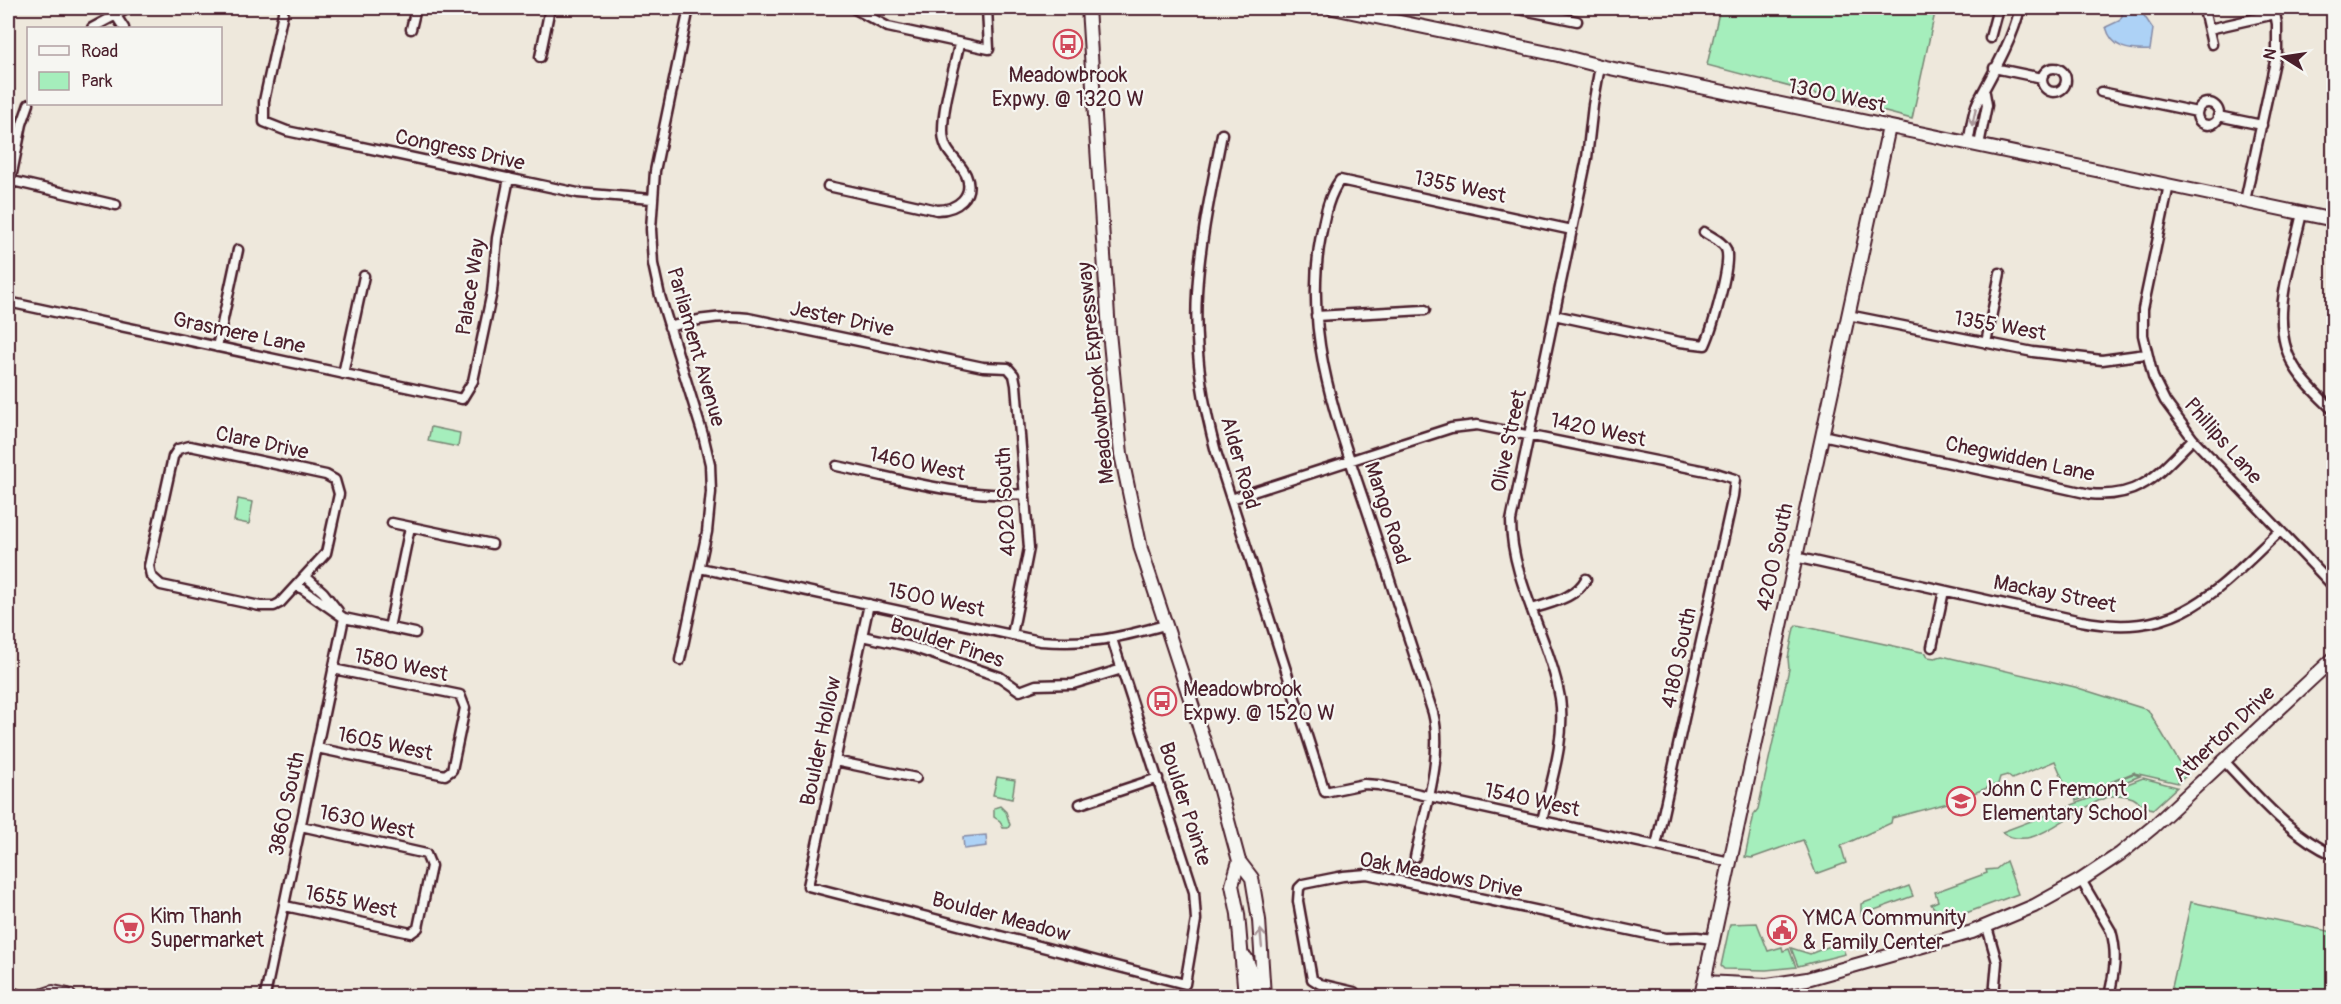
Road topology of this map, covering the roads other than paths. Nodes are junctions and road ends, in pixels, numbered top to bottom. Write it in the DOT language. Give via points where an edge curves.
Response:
graph roads {
  1 [pos="129,8"];
  2 [pos="284,8"];
  3 [pos="416,8"];
  4 [pos="550,8"];
  5 [pos="689,8"];
  6 [pos="853,8"];
  7 [pos="987,8"];
  8 [pos="1088,8"];
  9 [pos="1333,8"];
  10 [pos="1514,8"];
  11 [pos="1998,8"];
  12 [pos="2020,8"];
  13 [pos="114,11"];
  14 [pos="2275,11"];
  15 [pos="2205,14"];
  16 [pos="1577,21"];
  17 [pos="93,27"];
  18 [pos="123,27"];
  19 [pos="411,29"];
  20 [pos="2209,29"];
  21 [pos="1990,38"];
  22 [pos="960,44"];
  23 [pos="2212,44"];
  24 [pos="540,57"];
  25 [pos="1600,66"];
  26 [pos="1994,68"];
  27 [pos="2042,78"];
  28 [pos="2101,92"];
  29 [pos="29,105"];
  30 [pos="2197,112"];
  31 [pos="2218,116"];
  32 [pos="2262,125"];
  33 [pos="1889,127"];
  34 [pos="1222,134"];
  35 [pos="1974,144"];
  36 [pos="509,178"];
  37 [pos="1340,180"];
  38 [pos="9,181"];
  39 [pos="2169,185"];
  40 [pos="828,186"];
  41 [pos="8,193"];
  42 [pos="652,199"];
  43 [pos="2246,201"];
  44 [pos="116,205"];
  45 [pos="2301,213"];
  46 [pos="2334,220"];
  47 [pos="1572,230"];
  48 [pos="1704,232"];
  49 [pos="238,250"];
  50 [pos="2000,273"];
  51 [pos="364,276"];
  52 [pos="8,302"];
  53 [pos="1425,310"];
  54 [pos="1554,315"];
  55 [pos="1848,315"];
  56 [pos="1316,316"];
  57 [pos="669,327"];
  58 [pos="1986,344"];
  59 [pos="217,347"];
  60 [pos="2146,354"];
  61 [pos="1008,368"];
  62 [pos="343,374"];
  63 [pos="462,399"];
  64 [pos="2334,411"];
  65 [pos="1529,434"];
  66 [pos="1822,435"];
  67 [pos="2193,439"];
  68 [pos="1350,460"];
  69 [pos="837,466"];
  70 [pos="1735,478"];
  71 [pos="1025,494"];
  72 [pos="1231,499"];
  73 [pos="392,523"];
  74 [pos="410,527"];
  75 [pos="2280,531"];
  76 [pos="492,544"];
  77 [pos="1795,557"];
  78 [pos="700,568"];
  79 [pos="305,576"];
  80 [pos="1587,579"];
  81 [pos="297,585"];
  82 [pos="2334,587"];
  83 [pos="1944,591"];
  84 [pos="869,604"];
  85 [pos="1532,609"];
  86 [pos="344,618"];
  87 [pos="1165,625"];
  88 [pos="389,628"];
  89 [pos="415,633"];
  90 [pos="1012,635"];
  91 [pos="862,636"];
  92 [pos="1112,639"];
  93 [pos="1932,647"];
  94 [pos="2334,658"];
  95 [pos="680,660"];
  96 [pos="333,669"];
  97 [pos="1122,669"];
  98 [pos="317,748"];
  99 [pos="2224,760"];
  100 [pos="835,761"];
  101 [pos="445,775"];
  102 [pos="916,778"];
  103 [pos="1158,778"];
  104 [pos="1325,792"];
  105 [pos="1428,796"];
  106 [pos="1080,804"];
  107 [pos="1542,821"];
  108 [pos="301,826"];
  109 [pos="1656,846"];
  110 [pos="2334,855"];
  111 [pos="1415,857"];
  112 [pos="1239,861"];
  113 [pos="1730,862"];
  114 [pos="2081,880"];
  115 [pos="808,886"];
  116 [pos="285,906"];
  117 [pos="1987,927"];
  118 [pos="411,933"];
  119 [pos="1713,939"];
  120 [pos="1242,948"];
  121 [pos="1704,982"];
  122 [pos="1185,984"];
  123 [pos="1354,992"];
  124 [pos="8,995"];
  125 [pos="15,996"];
  126 [pos="44,996"];
  127 [pos="68,996"];
  128 [pos="266,996"];
  129 [pos="1245,996"];
  130 [pos="1255,996"];
  131 [pos="1264,996"];
  132 [pos="1701,996"];
  133 [pos="1994,996"];
  134 [pos="2109,996"];
  1 -- 13 [label="street"];
  2 -- 36 [label="street, Congress Drive" via="264,101 264,122 287,131"];
  3 -- 19 [label="street"];
  4 -- 24 [label="street"];
  5 -- 42 [label="street, Parliament Avenue"];
  6 -- 22 [label="street" via="888,27"];
  7 -- 22 [label="street" via="989,49"];
  8 -- 87 [label="street, Meadowbrook Expressway" via="1114,402 1129,497"];
  9 -- 25 [label="street, 1300 West"];
  10 -- 16 [label="street"];
  11 -- 21 [label="street"];
  12 -- 26 [label="street" via="2015,30"];
  13 -- 17 [label="street"];
  13 -- 18 [label="street"];
  14 -- 20 [label="street"];
  14 -- 32 [label="street" via="2277,52"];
  15 -- 20 [label="street"];
  20 -- 23 [label="street"];
  22 -- 40 [label="street" via="943,133 945,146 967,177 966,196 961,203 937,210"];
  25 -- 33 [label="street, 1300 West"];
  25 -- 47 [label="street, Olive Street"];
  26 -- 27 [label="street"];
  26 -- 35 [label="street" via="1977,102"];
  28 -- 30 [label="street"];
  29 -- 38 [label="street"];
  30 -- 31 [label="street" via="2205,124 2215,122"];
  30 -- 31 [label="street" via="2203,104 2210,103 2218,109"];
  31 -- 32 [label="street"];
  32 -- 43 [label="street"];
  33 -- 35 [label="street, 1300 West"];
  33 -- 55 [label="street, 4200 South"];
  34 -- 72 [label="street, Alder Road" via="1202,238 1198,349 1204,404"];
  35 -- 39 [label="street, 1300 West"];
  36 -- 42 [label="street, Congress Drive" via="593,196"];
  36 -- 63 [label="street, Palace Way" via="497,238 492,292 473,381"];
  37 -- 47 [label="street, 1355 West"];
  37 -- 56 [label="street, Mango Road" via="1330,194 1319,244"];
  38 -- 41 [label="street"];
  38 -- 44 [label="street"];
  39 -- 43 [label="street, 1300 West"];
  39 -- 60 [label="street, Phillips Lane" via="2143,309"];
  42 -- 57 [label="street, Parliament Avenue" via="653,264"];
  43 -- 45 [label="street, 1300 West"];
  45 -- 46 [label="street, 1300 West"];
  45 -- 64 [label="street" via="2283,300 2283,341 2294,366"];
  47 -- 54 [label="street, Olive Street"];
  48 -- 54 [label="street" via="1727,251 1715,320 1705,345"];
  49 -- 59 [label="street"];
  50 -- 58 [label="street"];
  51 -- 62 [label="street"];
  52 -- 59 [label="street, Grasmere Lane"];
  53 -- 56 [label="street"];
  54 -- 65 [label="street, Olive Street"];
  55 -- 58 [label="street, 1355 West"];
  55 -- 66 [label="street, 4200 South"];
  56 -- 68 [label="street, Mango Road" via="1325,379"];
  57 -- 61 [label="street, Jester Drive" via="705,318 748,318 982,367"];
  57 -- 78 [label="street, Parliament Avenue" via="710,464 710,519"];
  58 -- 60 [label="street, 1355 West" via="2086,359"];
  59 -- 62 [label="street, Grasmere Lane"];
  60 -- 67 [label="street, Phillips Lane" via="2165,401"];
  61 -- 71 [label="street, 4020 South" via="1016,385"];
  62 -- 63 [label="street, Grasmere Lane"];
  65 -- 68 [label="street, 1420 West" via="1494,426 1464,425"];
  65 -- 70 [label="street, 1420 West"];
  65 -- 85 [label="street, Olive Street" via="1511,536"];
  66 -- 67 [label="street, Chegwidden Lane" via="2108,496 2144,484"];
  66 -- 77 [label="street, 4200 South"];
  67 -- 75 [label="street, Phillips Lane"];
  68 -- 72 [label="street, 1420 West"];
  68 -- 105 [label="street, Mango Road" via="1436,724 1437,748"];
  69 -- 71 [label="street, 1460 West" via="975,494"];
  70 -- 109 [label="street, 4180 South"];
  71 -- 90 [label="street, 4020 South" via="1028,562"];
  72 -- 104 [label="street, Alder Road"];
  73 -- 74 [label="street"];
  74 -- 76 [label="street"];
  74 -- 88 [label="street"];
  75 -- 82 [label="street, Phillips Lane"];
  75 -- 83 [label="street, Mackay Street" via="2201,602 2170,618 2146,624 2103,625"];
  77 -- 83 [label="street, Mackay Street"];
  77 -- 113 [label="street, 4200 South"];
  78 -- 84 [label="street, 1500 West"];
  78 -- 95 [label="street, Parliament Avenue"];
  79 -- 81 [label="street"];
  79 -- 81 [label="street, Clare Drive" via="326,553 339,494 331,477 190,446 174,453 149,566 153,580 161,585 267,607 280,603"];
  79 -- 86 [label="street"];
  80 -- 85 [label="street" via="1569,596"];
  81 -- 86 [label="street"];
  83 -- 93 [label="street"];
  84 -- 90 [label="street, 1500 West"];
  84 -- 91 [label="street, Boulder Hollow"];
  85 -- 107 [label="street, Olive Street" via="1561,711 1559,744"];
  86 -- 88 [label="street"];
  86 -- 96 [label="street, 3860 South"];
  87 -- 92 [label="street, 1500 West"];
  87 -- 112 [label="street, Meadowbrook Expressway" via="1220,787"];
  88 -- 89 [label="street"];
  90 -- 92 [label="street, 1500 West" via="1069,643"];
  91 -- 97 [label="street, Boulder Pines" via="912,647 1000,677 1020,691 1036,685 1073,684"];
  91 -- 100 [label="street, Boulder Hollow"];
  92 -- 97 [label="street, Boulder Pointe"];
  94 -- 99 [label="street, Atherton Drive"];
  96 -- 98 [label="street, 3860 South"];
  96 -- 101 [label="street, 1580 West" via="460,695 465,708 452,770"];
  97 -- 103 [label="street, Boulder Pointe"];
  98 -- 101 [label="street, 1605 West"];
  98 -- 108 [label="street, 3860 South"];
  99 -- 110 [label="street" via="2300,836"];
  99 -- 114 [label="street, Atherton Drive" via="2153,827"];
  100 -- 102 [label="street"];
  100 -- 115 [label="street, Boulder Hollow"];
  103 -- 106 [label="street"];
  103 -- 122 [label="street, Boulder Pointe" via="1194,892 1196,920"];
  104 -- 105 [label="street, 1540 West" via="1364,784"];
  105 -- 107 [label="street, 1540 West"];
  105 -- 111 [label="street, Mango Road"];
  107 -- 109 [label="street, 1540 West"];
  108 -- 116 [label="street, 3860 South"];
  108 -- 118 [label="street, 1630 West" via="426,854 431,866 418,928"];
  109 -- 113 [label="street, 1540 West"];
  112 -- 120 [label="street, Meadowbrook Expressway" via="1232,885"];
  131 -- 112 [label="street, Meadowbrook Expressway, one-way" via="1257,903 1252,878"];
  113 -- 119 [label="street, 4200 South"];
  114 -- 117 [label="street, Atherton Drive"];
  114 -- 134 [label="street" via="2114,941 2115,965"];
  115 -- 122 [label="street, Boulder Meadow"];
  116 -- 118 [label="street, 1655 West"];
  116 -- 128 [label="street, 3860 South"];
  117 -- 121 [label="street, Atherton Drive" via="1793,982"];
  117 -- 133 [label="street" via="1997,962"];
  119 -- 121 [label="street, 4200 South"];
  119 -- 123 [label="street, Oak Meadows Drive" via="1665,938 1367,874 1304,884 1299,888 1298,901 1312,980"];
  120 -- 129 [label="street, Meadowbrook Expressway"];
  120 -- 130 [label="street" via="1252,973"];
  121 -- 132 [label="street, 4200 South"];
  124 -- 125 [label="main road"];
  126 -- 127 [label="main road"];
}
